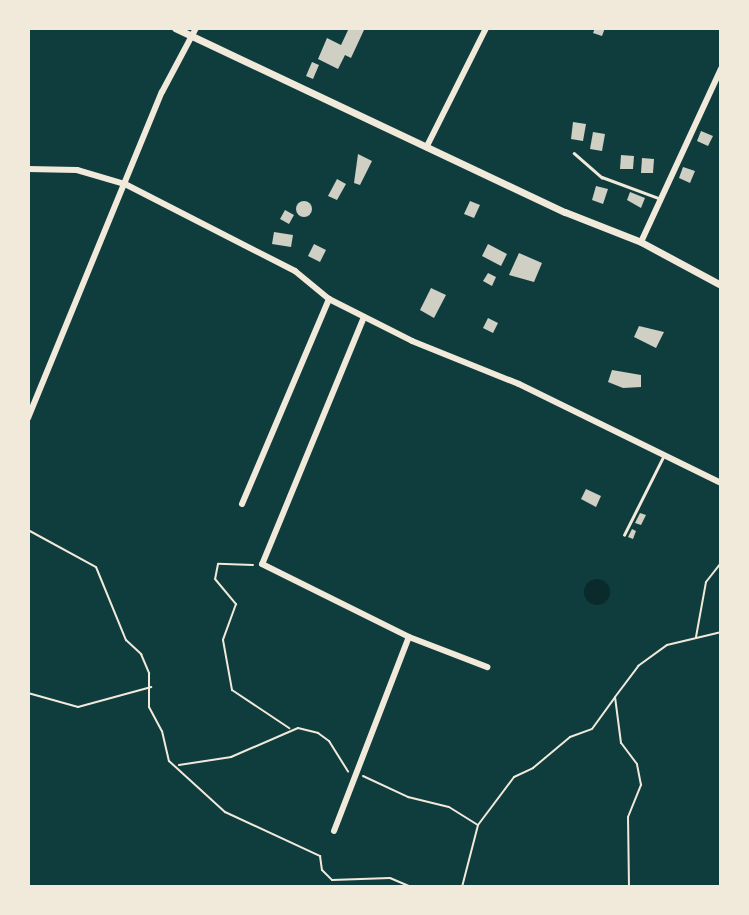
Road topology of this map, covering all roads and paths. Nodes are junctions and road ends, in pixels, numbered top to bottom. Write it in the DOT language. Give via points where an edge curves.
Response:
graph roads {
  1 [pos="175,28"];
  2 [pos="196,28"];
  3 [pos="486,28"];
  4 [pos="191,37"];
  5 [pos="721,69"];
  6 [pos="427,146"];
  7 [pos="574,153"];
  8 [pos="28,169"];
  9 [pos="125,184"];
  10 [pos="661,199"];
  11 [pos="641,243"];
  12 [pos="721,285"];
  13 [pos="329,299"];
  14 [pos="364,317"];
  15 [pos="28,418"];
  16 [pos="664,455"];
  17 [pos="721,483"];
  18 [pos="243,504"];
  19 [pos="28,530"];
  20 [pos="624,535"];
  21 [pos="721,563"];
  22 [pos="262,564"];
  23 [pos="721,632"];
  24 [pos="409,637"];
  25 [pos="696,638"];
  26 [pos="487,667"];
  27 [pos="152,687"];
  28 [pos="28,692"];
  29 [pos="615,697"];
  30 [pos="289,729"];
  31 [pos="178,765"];
  32 [pos="356,774"];
  33 [pos="478,825"];
  34 [pos="334,831"];
  35 [pos="411,887"];
  36 [pos="462,887"];
  37 [pos="629,887"];
  1 -- 4 [label="street"];
  2 -- 4 [label="street"];
  3 -- 6 [label="street"];
  4 -- 6 [label="street"];
  4 -- 9 [label="street" via="162,92"];
  5 -- 10 [label="street"];
  6 -- 11 [label="street"];
  7 -- 10 [label="lane" via="601,177"];
  8 -- 9 [label="street" via="76,170"];
  9 -- 13 [label="street" via="295,271"];
  9 -- 15 [label="street"];
  10 -- 11 [label="street"];
  11 -- 12 [label="street"];
  13 -- 14 [label="street"];
  13 -- 18 [label="street"];
  14 -- 16 [label="street" via="519,384"];
  14 -- 22 [label="street"];
  16 -- 17 [label="street"];
  16 -- 20 [label="lane"];
  19 -- 27 [label="path" via="96,567 126,640 141,654"];
  21 -- 25 [label="path" via="706,583"];
  22 -- 24 [label="street"];
  22 -- 30 [label="path" via="218,564 215,579 236,604 223,640 232,690"];
  23 -- 25 [label="path"];
  24 -- 26 [label="street"];
  24 -- 32 [label="street"];
  25 -- 29 [label="path" via="652,654"];
  27 -- 28 [label="path" via="78,707"];
  27 -- 31 [label="path" via="149,707 162,731 169,761"];
  29 -- 33 [label="path" via="592,729 570,737 533,768 514,777"];
  29 -- 37 [label="path" via="621,743 637,764 641,785 628,817"];
  30 -- 31 [label="path" via="253,750"];
  30 -- 32 [label="path" via="318,733 341,764"];
  31 -- 35 [label="path" via="225,812 320,856 322,870 332,880 390,878"];
  32 -- 33 [label="path" via="408,797 441,804"];
  32 -- 34 [label="street"];
  33 -- 36 [label="path"];
}
